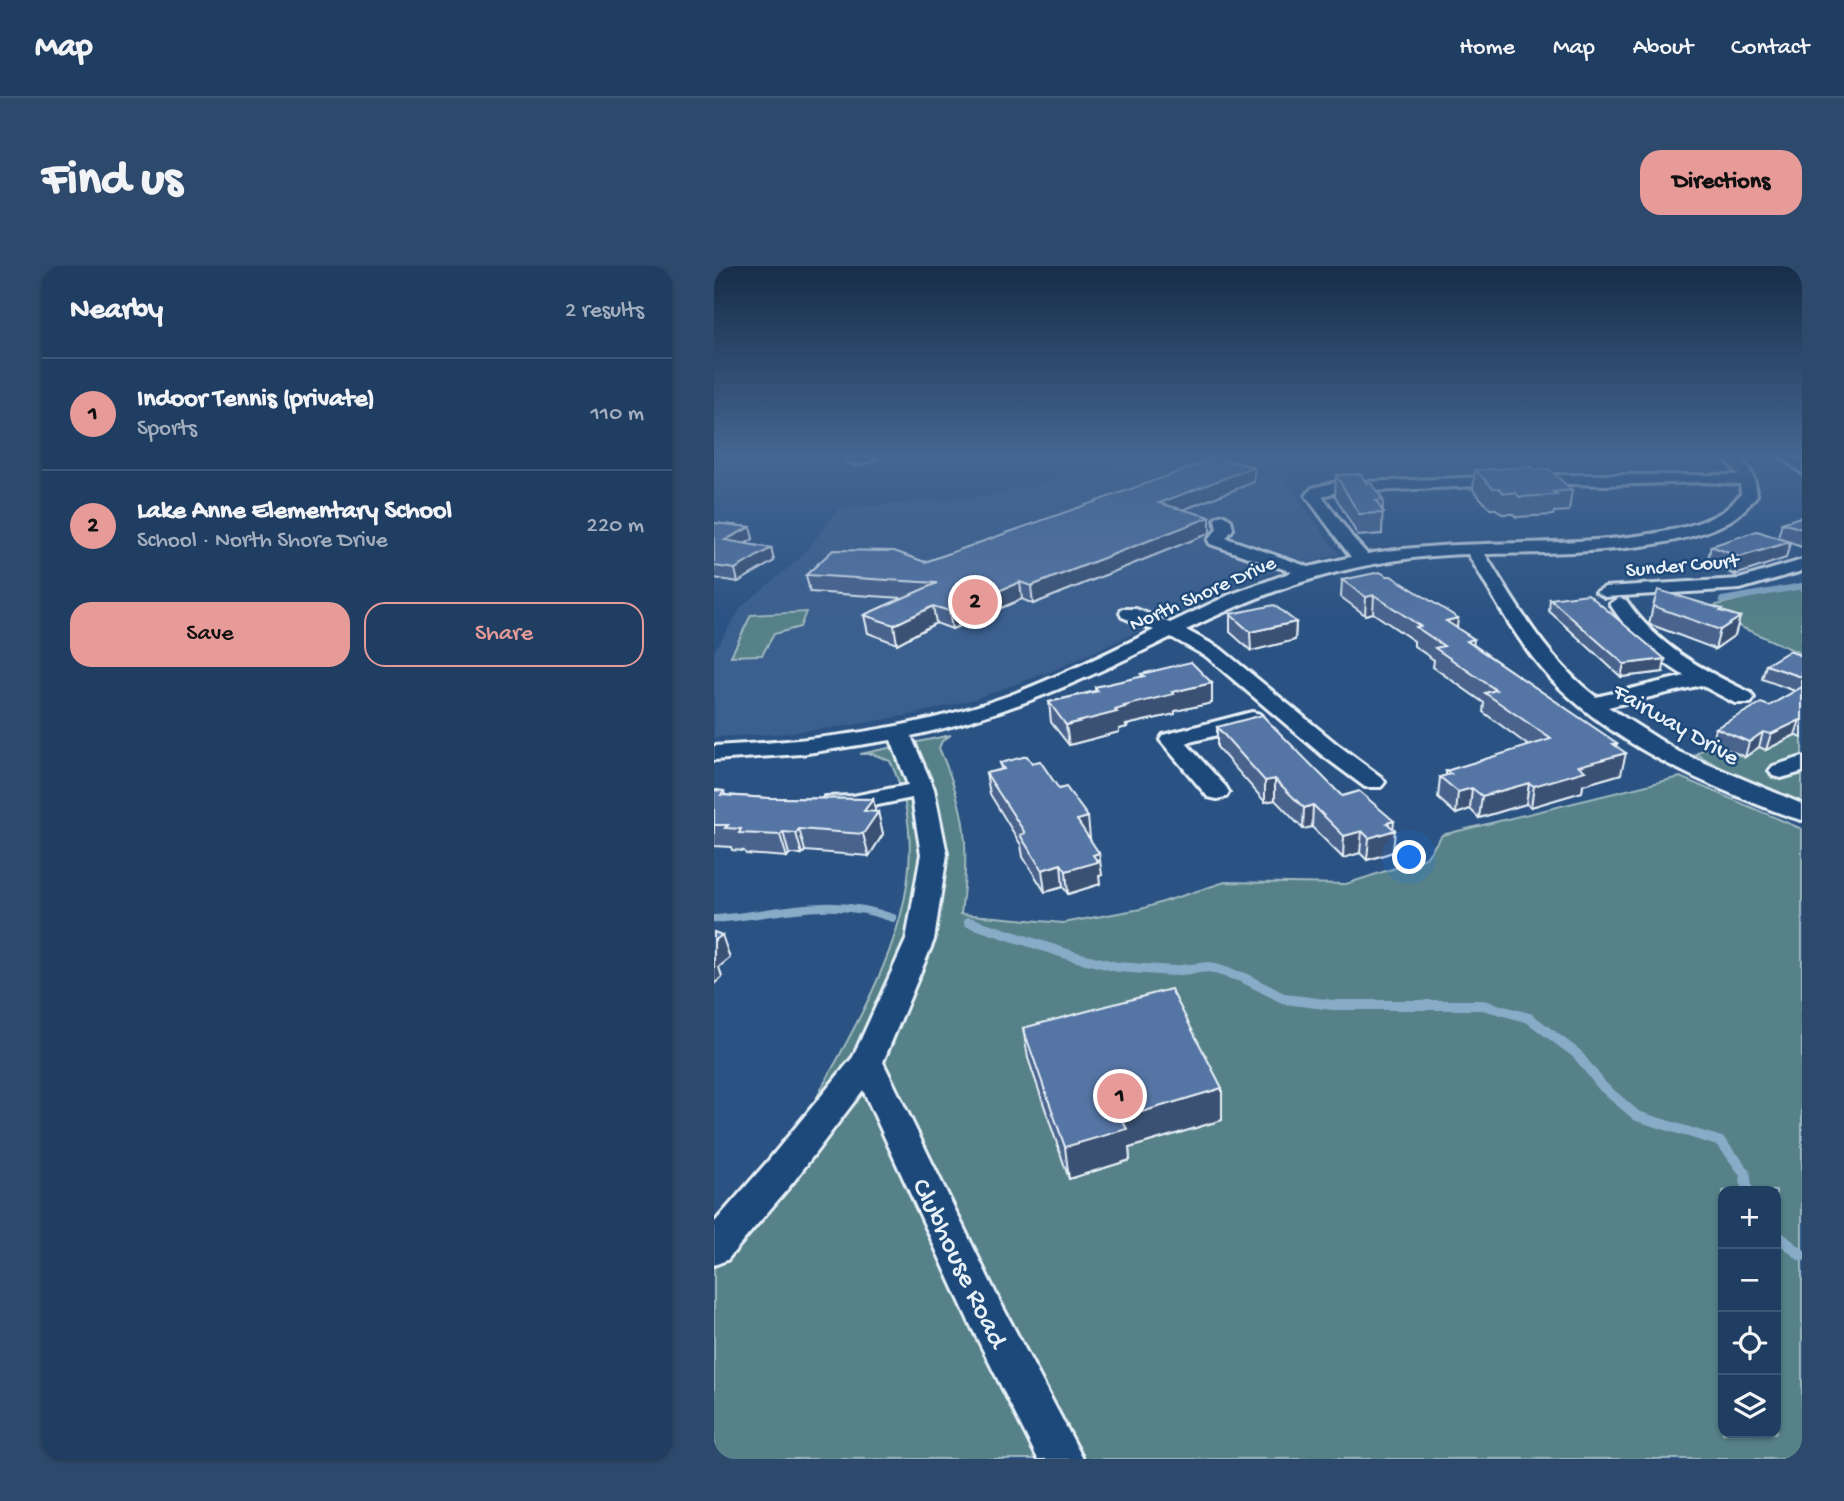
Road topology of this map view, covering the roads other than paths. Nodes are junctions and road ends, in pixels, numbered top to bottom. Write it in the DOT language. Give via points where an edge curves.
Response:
graph roads {
  1 [pos="1327,514"];
  2 [pos="1734,514"];
  3 [pos="1223,520"];
  4 [pos="1710,525"];
  5 [pos="1736,534"];
  6 [pos="1473,549"];
  7 [pos="1798,558"];
  8 [pos="1363,559"];
  9 [pos="1308,572"];
  10 [pos="1129,613"];
  11 [pos="1170,629"];
  12 [pos="1704,678"];
  13 [pos="1743,698"];
  14 [pos="1591,705"];
  15 [pos="1284,711"];
  16 [pos="898,731"];
  17 [pos="714,753"];
  18 [pos="1373,782"];
  19 [pos="922,789"];
  20 [pos="1217,792"];
  21 [pos="811,800"];
  22 [pos="1802,813"];
  23 [pos="867,1062"];
  24 [pos="714,1249"];
  25 [pos="1061,1459"];
  1 -- 8 [label="street"];
  2 -- 4 [label="street, North Shore Drive"];
  3 -- 9 [label="street" via="1225,529 1216,540"];
  4 -- 5 [label="street, Sunder Court"];
  4 -- 6 [label="street, North Shore Drive" via="1625,543"];
  6 -- 8 [label="street, North Shore Drive"];
  6 -- 14 [label="street, Fairway Drive" via="1543,656"];
  7 -- 12 [label="street, Sunder Court" via="1740,584 1612,598 1647,640"];
  8 -- 9 [label="street, North Shore Drive"];
  9 -- 11 [label="street, North Shore Drive"];
  10 -- 11 [label="street"];
  11 -- 15 [label="street" via="1214,653"];
  11 -- 16 [label="street, North Shore Drive" via="1053,686 966,715"];
  12 -- 13 [label="street"];
  12 -- 14 [label="street"];
  14 -- 22 [label="street, Fairway Drive" via="1699,770"];
  15 -- 18 [label="street"];
  15 -- 20 [label="street" via="1171,740"];
  16 -- 17 [label="street, North Shore Drive" via="816,745"];
  16 -- 19 [label="street"];
  19 -- 21 [label="street" via="853,803"];
  19 -- 23 [label="street" via="934,855 920,940"];
  23 -- 24 [label="street"];
  23 -- 25 [label="street, Clubhouse Road" via="985,1313"];
}
